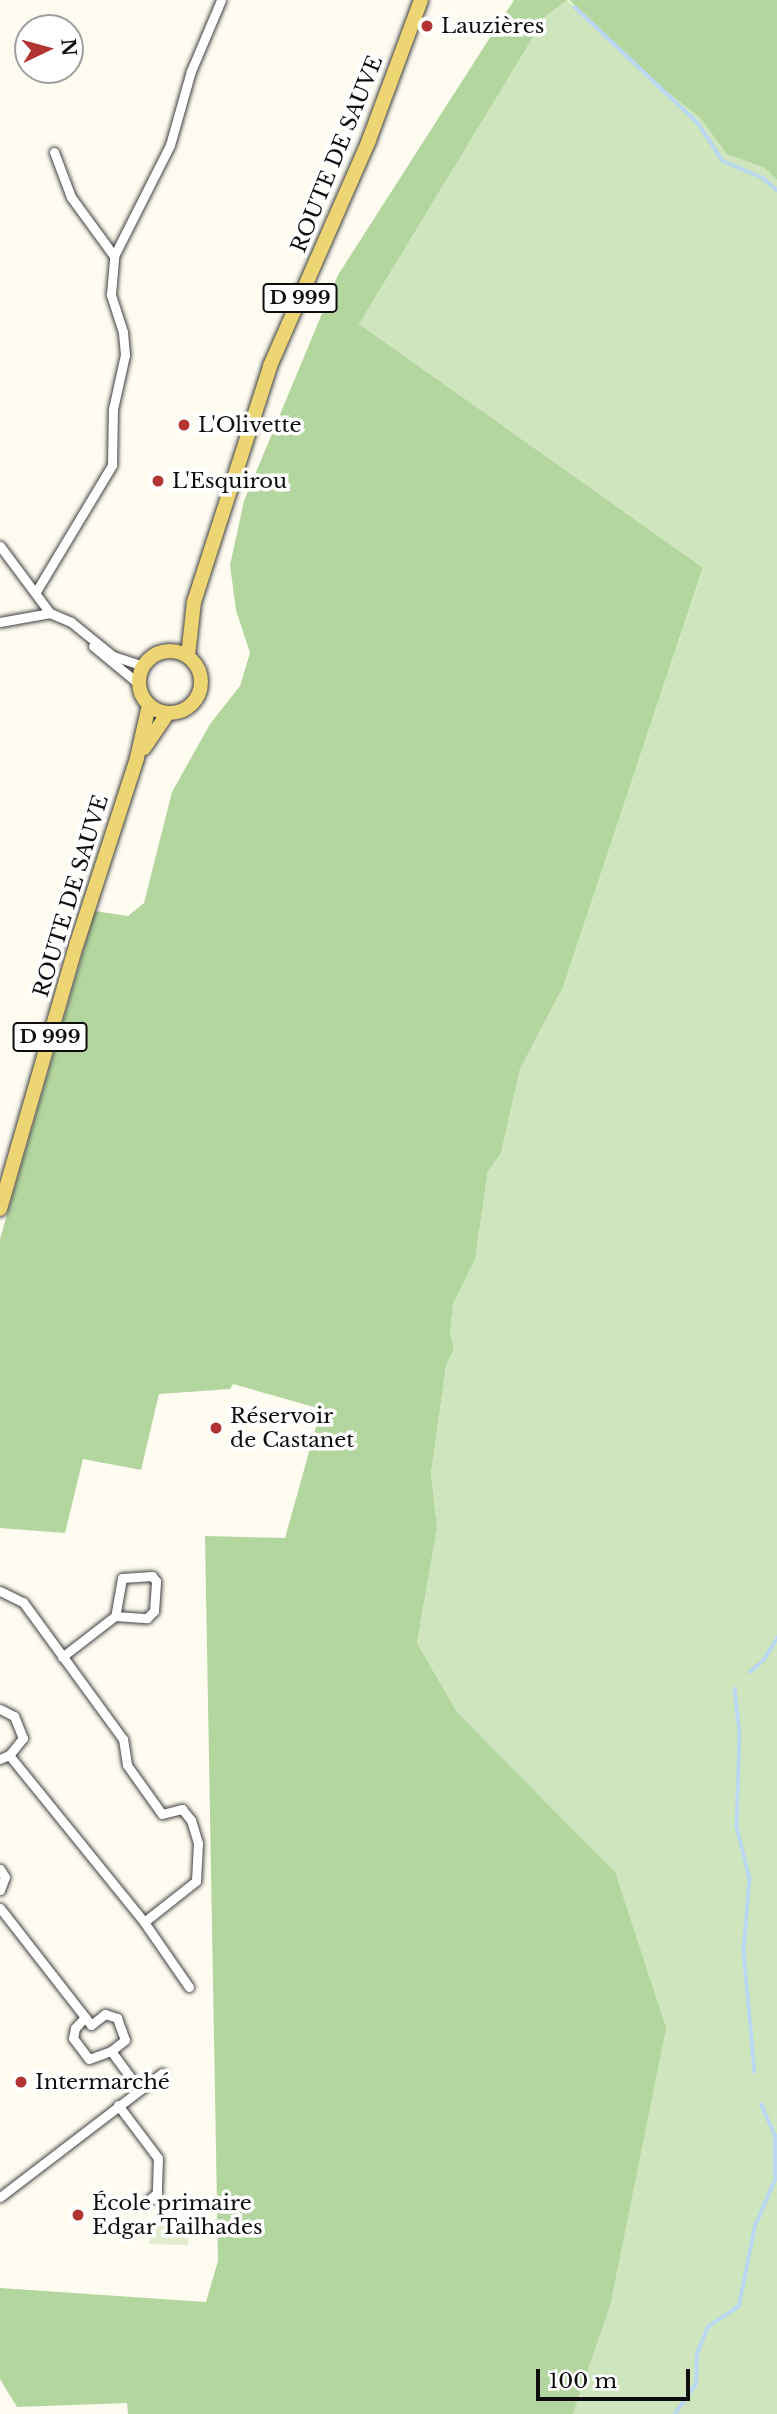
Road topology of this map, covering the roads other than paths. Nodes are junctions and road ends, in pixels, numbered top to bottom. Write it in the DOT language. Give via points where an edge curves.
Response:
graph roads {
  1 [pos="221,0"];
  2 [pos="421,0"];
  3 [pos="54,152"];
  4 [pos="114,256"];
  5 [pos="0,546"];
  6 [pos="37,590"];
  7 [pos="194,602"];
  8 [pos="50,612"];
  9 [pos="0,622"];
  10 [pos="83,634"];
  11 [pos="163,652"];
  12 [pos="188,656"];
  13 [pos="144,666"];
  14 [pos="139,684"];
  15 [pos="149,705"];
  16 [pos="168,713"];
  17 [pos="137,758"];
  18 [pos="0,1209"];
  19 [pos="0,1591"];
  20 [pos="116,1616"];
  21 [pos="62,1657"];
  22 [pos="0,1709"];
  23 [pos="4,1757"];
  24 [pos="0,1869"];
  25 [pos="0,1890"];
  26 [pos="0,1909"];
  27 [pos="144,1922"];
  28 [pos="189,1987"];
  29 [pos="85,2017"];
  30 [pos="111,2051"];
  31 [pos="162,2073"];
  32 [pos="139,2089"];
  33 [pos="118,2105"];
  34 [pos="0,2197"];
  35 [pos="149,2200"];
  1 -- 4 [label="street" via="191,71 170,145"];
  2 -- 7 [label="main road, ROUTE DE SAUVE / D 999" via="369,140 270,366"];
  3 -- 4 [label="street" via="71,197"];
  4 -- 6 [label="street" via="111,294 125,355 113,409 112,465"];
  5 -- 6 [label="street"];
  6 -- 8 [label="street"];
  7 -- 11 [label="main road, ROUTE DE SAUVE / D 999" via="178,635"];
  7 -- 12 [label="main road, ROUTE DE SAUVE / D 999"];
  8 -- 9 [label="street"];
  8 -- 10 [label="street"];
  10 -- 13 [label="street" via="113,656"];
  10 -- 14 [label="street" via="101,656"];
  11 -- 12 [label="main road"];
  11 -- 13 [label="main road"];
  12 -- 16 [label="main road" via="199,671 199,692 187,708"];
  13 -- 14 [label="main road"];
  14 -- 15 [label="main road"];
  15 -- 16 [label="main road"];
  15 -- 17 [label="main road, ROUTE DE SAUVE / D 999"];
  16 -- 17 [label="main road, ROUTE DE SAUVE / D 999"];
  17 -- 18 [label="main road, ROUTE DE SAUVE / D 999" via="77,943"];
  19 -- 21 [label="street" via="23,1602"];
  20 -- 20 [label="street" via="147,1618 155,1611 156,1581 152,1576 121,1578"];
  20 -- 21 [label="street"];
  21 -- 27 [label="street" via="123,1739 127,1765 162,1814 182,1809 198,1843 196,1881"];
  22 -- 23 [label="street" via="14,1716 23,1738"];
  23 -- 27 [label="street"];
  24 -- 25 [label="street" via="5,1877"];
  26 -- 29 [label="street"];
  27 -- 28 [label="street"];
  29 -- 30 [label="street" via="73,2038 89,2059 101,2059"];
  29 -- 30 [label="street" via="91,2025 105,2014 117,2018 125,2040"];
  30 -- 32 [label="street"];
  31 -- 32 [label="street"];
  32 -- 33 [label="street"];
  33 -- 34 [label="street"];
  33 -- 35 [label="street" via="158,2158 157,2193"];
}
